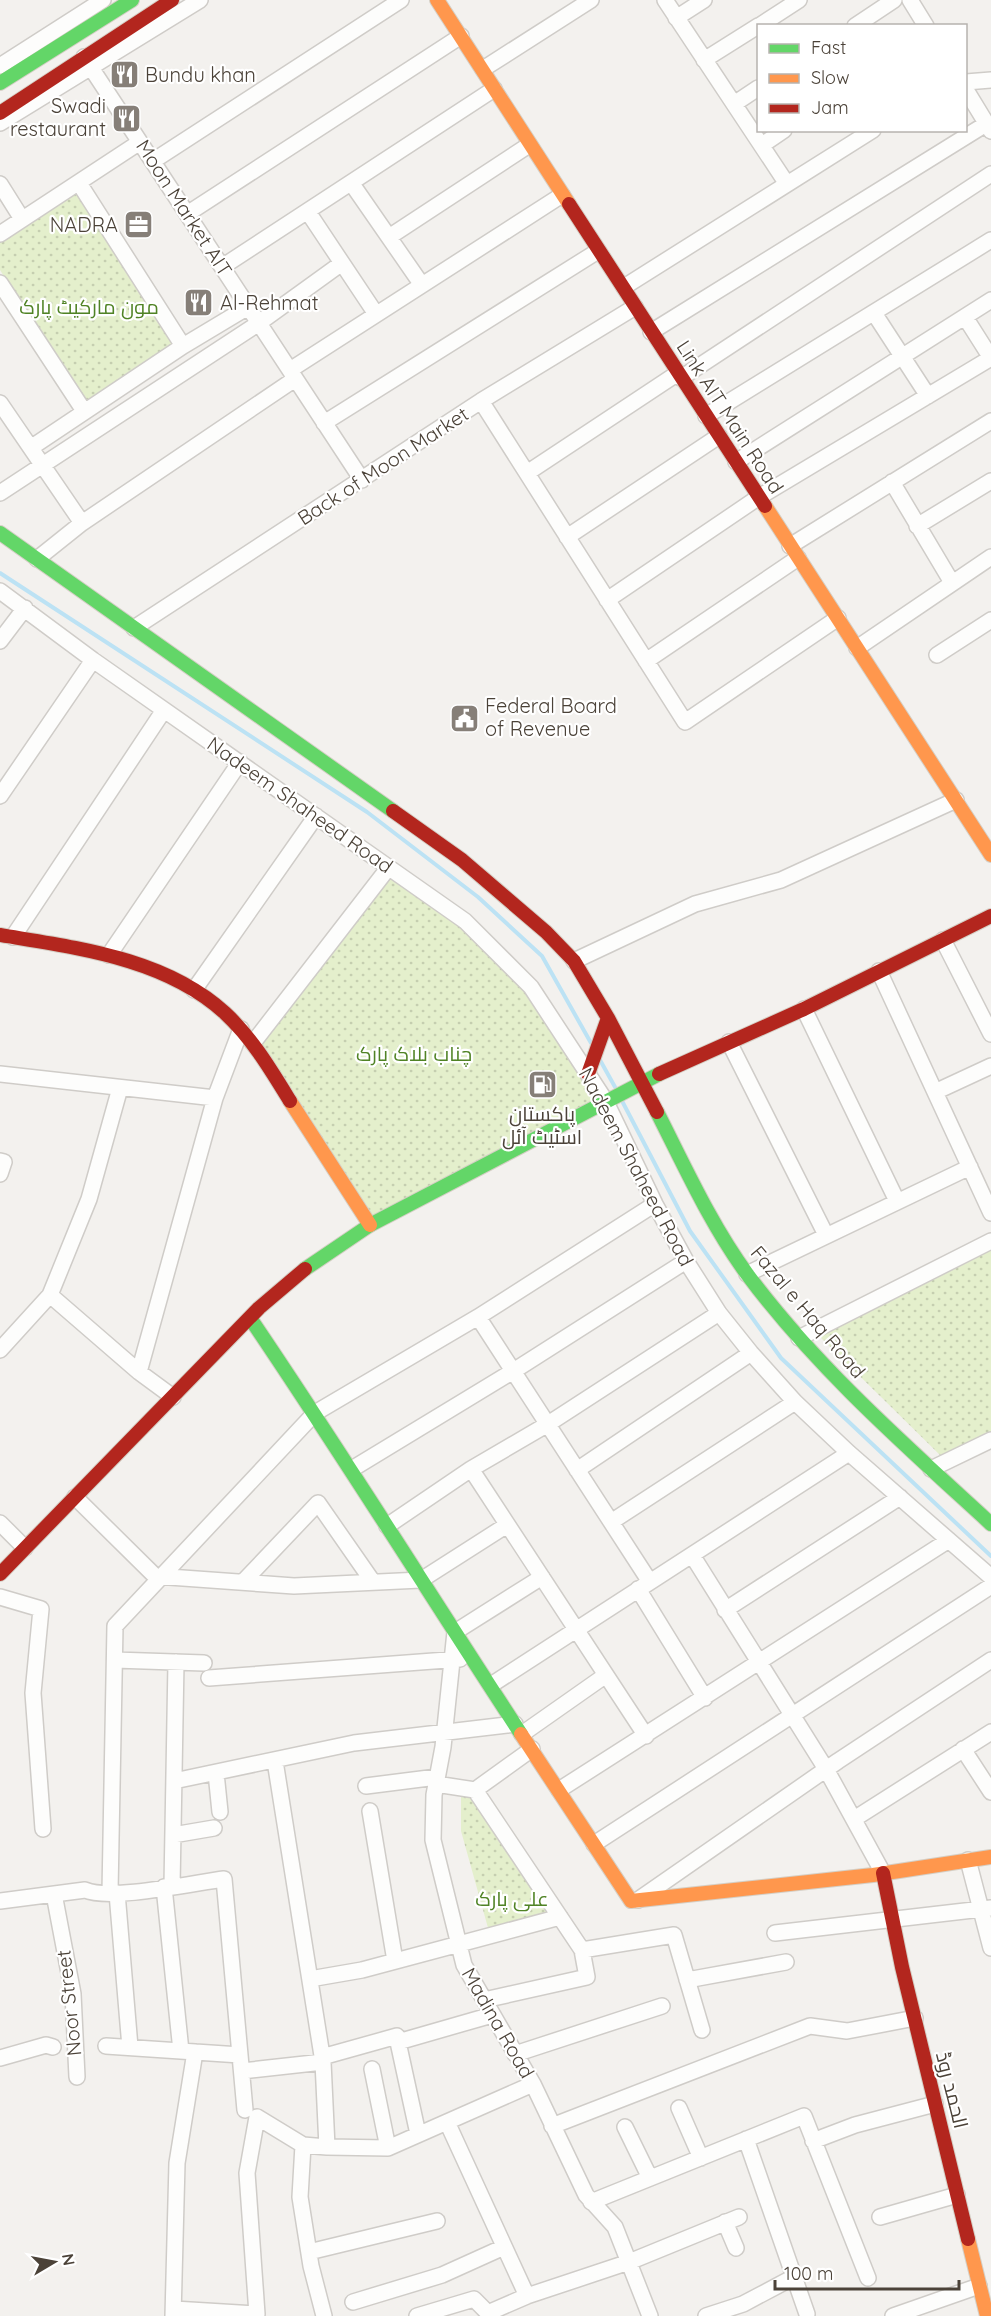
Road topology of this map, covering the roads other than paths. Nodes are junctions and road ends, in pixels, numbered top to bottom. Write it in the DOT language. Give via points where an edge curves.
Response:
graph roads {
  1 [pos="103,0"];
  2 [pos="132,0"];
  3 [pos="172,0"];
  4 [pos="200,0"];
  5 [pos="401,0"];
  6 [pos="437,0"];
  7 [pos="591,0"];
  8 [pos="665,0"];
  9 [pos="704,0"];
  10 [pos="799,0"];
  11 [pos="894,0"];
  12 [pos="910,0"];
  13 [pos="676,18"];
  14 [pos="762,24"];
  15 [pos="858,24"];
  16 [pos="925,24"];
  17 [pos="757,27"];
  18 [pos="461,36"];
  19 [pos="704,60"];
  20 [pos="88,62"];
  21 [pos="0,66"];
  22 [pos="483,69"];
  23 [pos="991,80"];
  24 [pos="967,82"];
  25 [pos="0,83"];
  26 [pos="494,88"];
  27 [pos="757,89"];
  28 [pos="967,92"];
  29 [pos="734,104"];
  30 [pos="0,113"];
  31 [pos="0,123"];
  32 [pos="989,128"];
  33 [pos="781,132"];
  34 [pos="870,132"];
  35 [pos="140,142"];
  36 [pos="529,145"];
  37 [pos="762,145"];
  38 [pos="153,161"];
  39 [pos="991,174"];
  40 [pos="79,183"];
  41 [pos="0,184"];
  42 [pos="352,184"];
  43 [pos="787,184"];
  44 [pos="562,195"];
  45 [pos="308,212"];
  46 [pos="187,214"];
  47 [pos="22,219"];
  48 [pos="0,234"];
  49 [pos="389,237"];
  50 [pos="991,240"];
  51 [pos="598,251"];
  52 [pos="342,263"];
  53 [pos="222,267"];
  54 [pos="0,283"];
  55 [pos="422,285"];
  56 [pos="624,287"];
  57 [pos="991,300"];
  58 [pos="248,307"];
  59 [pos="635,307"];
  60 [pos="874,313"];
  61 [pos="376,314"];
  62 [pos="965,317"];
  63 [pos="259,323"];
  64 [pos="651,332"];
  65 [pos="183,346"];
  66 [pos="902,357"];
  67 [pos="991,358"];
  68 [pos="292,374"];
  69 [pos="680,375"];
  70 [pos="928,396"];
  71 [pos="481,401"];
  72 [pos="1,407"];
  73 [pos="84,411"];
  74 [pos="706,416"];
  75 [pos="991,421"];
  76 [pos="324,423"];
  77 [pos="719,436"];
  78 [pos="32,447"];
  79 [pos="736,462"];
  80 [pos="43,463"];
  81 [pos="526,473"];
  82 [pos="362,480"];
  83 [pos="991,481"];
  84 [pos="892,482"];
  85 [pos="0,493"];
  86 [pos="759,497"];
  87 [pos="81,523"];
  88 [pos="917,526"];
  89 [pos="0,533"];
  90 [pos="567,537"];
  91 [pos="794,552"];
  92 [pos="37,559"];
  93 [pos="990,561"];
  94 [pos="951,581"];
  95 [pos="0,591"];
  96 [pos="608,600"];
  97 [pos="25,608"];
  98 [pos="838,618"];
  99 [pos="991,620"];
  100 [pos="134,628"];
  101 [pos="0,641"];
  102 [pos="857,648"];
  103 [pos="937,655"];
  104 [pos="93,660"];
  105 [pos="646,661"];
  106 [pos="165,710"];
  107 [pos="240,762"];
  108 [pos="0,796"];
  109 [pos="956,800"];
  110 [pos="316,816"];
  111 [pos="991,855"];
  112 [pos="389,867"];
  113 [pos="991,916"];
  114 [pos="7,936"];
  115 [pos="943,940"];
  116 [pos="109,956"];
  117 [pos="574,961"];
  118 [pos="879,972"];
  119 [pos="194,990"];
  120 [pos="804,1009"];
  121 [pos="608,1018"];
  122 [pos="241,1029"];
  123 [pos="991,1034"];
  124 [pos="729,1042"];
  125 [pos="254,1043"];
  126 [pos="991,1066"];
  127 [pos="589,1072"];
  128 [pos="0,1074"];
  129 [pos="638,1083"];
  130 [pos="120,1088"];
  131 [pos="935,1092"];
  132 [pos="215,1098"];
  133 [pos="607,1099"];
  134 [pos="0,1161"];
  135 [pos="970,1167"];
  136 [pos="0,1174"];
  137 [pos="897,1202"];
  138 [pos="989,1203"];
  139 [pos="655,1204"];
  140 [pos="370,1225"];
  141 [pos="825,1235"];
  142 [pos="991,1241"];
  143 [pos="686,1261"];
  144 [pos="747,1274"];
  145 [pos="50,1295"];
  146 [pos="719,1313"];
  147 [pos="478,1317"];
  148 [pos="250,1318"];
  149 [pos="799,1338"];
  150 [pos="0,1350"];
  151 [pos="751,1353"];
  152 [pos="515,1370"];
  153 [pos="138,1372"];
  154 [pos="173,1396"];
  155 [pos="795,1402"];
  156 [pos="315,1413"];
  157 [pos="548,1424"];
  158 [pos="991,1440"];
  159 [pos="849,1453"];
  160 [pos="352,1469"];
  161 [pos="471,1469"];
  162 [pos="931,1469"];
  163 [pos="577,1470"];
  164 [pos="75,1497"];
  165 [pos="900,1497"];
  166 [pos="985,1510"];
  167 [pos="611,1522"];
  168 [pos="0,1523"];
  169 [pos="991,1524"];
  170 [pos="507,1525"];
  171 [pos="387,1526"];
  172 [pos="949,1540"];
  173 [pos="25,1548"];
  174 [pos="692,1555"];
  175 [pos="0,1574"];
  176 [pos="164,1576"];
  177 [pos="991,1576"];
  178 [pos="542,1577"];
  179 [pos="421,1580"];
  180 [pos="243,1582"];
  181 [pos="373,1582"];
  182 [pos="644,1585"];
  183 [pos="991,1586"];
  184 [pos="0,1597"];
  185 [pos="725,1610"];
  186 [pos="577,1629"];
  187 [pos="455,1632"];
  188 [pos="452,1659"];
  189 [pos="472,1659"];
  190 [pos="115,1660"];
  191 [pos="991,1660"];
  192 [pos="176,1662"];
  193 [pos="204,1663"];
  194 [pos="759,1664"];
  195 [pos="606,1675"];
  196 [pos="209,1678"];
  197 [pos="491,1685"];
  198 [pos="705,1698"];
  199 [pos="792,1715"];
  200 [pos="518,1729"];
  201 [pos="991,1732"];
  202 [pos="444,1734"];
  203 [pos="646,1736"];
  204 [pos="532,1749"];
  205 [pos="963,1749"];
  206 [pos="275,1761"];
  207 [pos="826,1769"];
  208 [pos="216,1773"];
  209 [pos="174,1781"];
  210 [pos="437,1781"];
  211 [pos="366,1786"];
  212 [pos="475,1790"];
  213 [pos="559,1790"];
  214 [pos="991,1792"];
  215 [pos="370,1811"];
  216 [pos="220,1812"];
  217 [pos="854,1820"];
  218 [pos="214,1828"];
  219 [pos="42,1829"];
  220 [pos="173,1835"];
  221 [pos="594,1844"];
  222 [pos="991,1857"];
  223 [pos="968,1860"];
  224 [pos="883,1873"];
  225 [pos="168,1887"];
  226 [pos="114,1893"];
  227 [pos="54,1894"];
  228 [pos="638,1900"];
  229 [pos="0,1901"];
  230 [pos="986,1909"];
  231 [pos="560,1917"];
  232 [pos="893,1921"];
  233 [pos="775,1933"];
  234 [pos="458,1944"];
  235 [pos="991,1948"];
  236 [pos="582,1950"];
  237 [pos="395,1961"];
  238 [pos="786,1962"];
  239 [pos="310,1979"];
  240 [pos="687,1980"];
  241 [pos="484,2000"];
  242 [pos="662,2006"];
  243 [pos="492,2015"];
  244 [pos="915,2018"];
  245 [pos="702,2030"];
  246 [pos="399,2042"];
  247 [pos="106,2046"];
  248 [pos="53,2047"];
  249 [pos="130,2047"];
  250 [pos="188,2051"];
  251 [pos="1,2053"];
  252 [pos="515,2054"];
  253 [pos="240,2055"];
  254 [pos="323,2060"];
  255 [pos="372,2069"];
  256 [pos="242,2071"];
  257 [pos="77,2077"];
  258 [pos="532,2084"];
  259 [pos="935,2104"];
  260 [pos="679,2108"];
  261 [pos="245,2110"];
  262 [pos="447,2122"];
  263 [pos="552,2126"];
  264 [pos="626,2127"];
  265 [pos="418,2134"];
  266 [pos="746,2139"];
  267 [pos="813,2141"];
  268 [pos="303,2145"];
  269 [pos="327,2147"];
  270 [pos="388,2148"];
  271 [pos="700,2158"];
  272 [pos="650,2178"];
  273 [pos="957,2195"];
  274 [pos="591,2202"];
  275 [pos="880,2217"];
  276 [pos="436,2221"];
  277 [pos="504,2247"];
  278 [pos="736,2248"];
  279 [pos="309,2253"];
  280 [pos="629,2262"];
  281 [pos="794,2277"];
  282 [pos="867,2278"];
  283 [pos="979,2286"];
  284 [pos="527,2296"];
  285 [pos="353,2302"];
  286 [pos="174,2313"];
  287 [pos="807,2314"];
  288 [pos="324,2316"];
  289 [pos="417,2316"];
  290 [pos="650,2316"];
  291 [pos="706,2316"];
  292 [pos="893,2316"];
  293 [pos="987,2316"];
  1 -- 21 [label="street"];
  2 -- 25 [label="street"];
  3 -- 20 [label="street"];
  4 -- 20 [label="street"];
  5 -- 38 [label="street"];
  6 -- 18 [label="street, Link AIT Main Road"];
  7 -- 22 [label="street"];
  8 -- 13 [label="street"];
  9 -- 13 [label="street"];
  10 -- 14 [label="street"];
  11 -- 15 [label="street"];
  12 -- 16 [label="street"];
  13 -- 19 [label="street"];
  17 -- 19 [label="street"];
  18 -- 22 [label="street, Link AIT Main Road"];
  18 -- 46 [label="street"];
  19 -- 29 [label="street"];
  20 -- 30 [label="street"];
  20 -- 31 [label="street"];
  20 -- 35 [label="street, Moon Market AIT"];
  22 -- 26 [label="street, Link AIT Main Road"];
  23 -- 24 [label="street"];
  26 -- 36 [label="street, Link AIT Main Road"];
  26 -- 42 [label="street"];
  27 -- 29 [label="street"];
  28 -- 32 [label="street"];
  29 -- 37 [label="street"];
  32 -- 64 [label="street"];
  33 -- 37 [label="street"];
  34 -- 43 [label="street"];
  35 -- 38 [label="street, Moon Market AIT"];
  35 -- 40 [label="street"];
  36 -- 44 [label="street, Link AIT Main Road"];
  36 -- 49 [label="street"];
  37 -- 43 [label="street"];
  38 -- 46 [label="street, Moon Market AIT"];
  39 -- 69 [label="street"];
  40 -- 47 [label="street"];
  40 -- 65 [label="street"];
  41 -- 47 [label="street"];
  42 -- 45 [label="street"];
  42 -- 49 [label="street"];
  43 -- 56 [label="street"];
  44 -- 51 [label="street, Link AIT Main Road"];
  44 -- 55 [label="street"];
  45 -- 52 [label="street"];
  45 -- 53 [label="street"];
  46 -- 53 [label="street, Moon Market AIT"];
  47 -- 48 [label="street"];
  49 -- 55 [label="street"];
  50 -- 60 [label="street"];
  51 -- 56 [label="street, Link AIT Main Road"];
  51 -- 76 [label="street"];
  52 -- 61 [label="street"];
  52 -- 63 [label="street"];
  53 -- 58 [label="street, Moon Market AIT"];
  54 -- 73 [label="street"];
  55 -- 61 [label="street"];
  56 -- 59 [label="street, Link AIT Main Road"];
  57 -- 62 [label="street"];
  58 -- 63 [label="street, Moon Market AIT"];
  58 -- 65 [label="street"];
  59 -- 64 [label="street, Link AIT Main Road"];
  59 -- 71 [label="street, Back of Moon Market"];
  60 -- 66 [label="street"];
  60 -- 74 [label="street"];
  61 -- 68 [label="street"];
  62 -- 66 [label="street"];
  62 -- 67 [label="street"];
  63 -- 68 [label="street, Moon Market AIT"];
  63 -- 80 [label="street"];
  64 -- 69 [label="street, Link AIT Main Road"];
  65 -- 73 [label="street"];
  66 -- 70 [label="street"];
  66 -- 79 [label="street"];
  67 -- 70 [label="street"];
  68 -- 76 [label="street, Moon Market AIT"];
  68 -- 87 [label="street"];
  69 -- 74 [label="street, Link AIT Main Road"];
  69 -- 81 [label="street"];
  70 -- 86 [label="street"];
  71 -- 81 [label="street"];
  71 -- 82 [label="street, Back of Moon Market"];
  72 -- 78 [label="street"];
  73 -- 78 [label="street"];
  74 -- 77 [label="street, Link AIT Main Road"];
  75 -- 84 [label="street"];
  76 -- 82 [label="street, Moon Market AIT"];
  77 -- 79 [label="street, Link AIT Main Road"];
  77 -- 90 [label="street"];
  78 -- 80 [label="street"];
  79 -- 86 [label="street, Link AIT Main Road"];
  80 -- 85 [label="street"];
  80 -- 87 [label="street"];
  81 -- 90 [label="street"];
  82 -- 100 [label="street, Back of Moon Market"];
  83 -- 88 [label="street"];
  84 -- 88 [label="street"];
  84 -- 91 [label="street"];
  86 -- 91 [label="street, Link AIT Main Road"];
  86 -- 96 [label="street"];
  87 -- 92 [label="street"];
  88 -- 94 [label="street"];
  89 -- 92 [label="street"];
  90 -- 96 [label="street"];
  91 -- 98 [label="street, Link AIT Main Road"];
  91 -- 105 [label="street"];
  92 -- 100 [label="street"];
  93 -- 94 [label="street"];
  94 -- 102 [label="street"];
  95 -- 97 [label="street, Nadeem Shaheed Road"];
  96 -- 105 [label="street"];
  97 -- 101 [label="street"];
  97 -- 104 [label="street, Nadeem Shaheed Road"];
  98 -- 102 [label="street, Link AIT Main Road"];
  98 -- 105 [label="street" via="685,722"];
  99 -- 103 [label="street"];
  100 -- 117 [label="street" via="462,860"];
  102 -- 109 [label="street, Link AIT Main Road"];
  104 -- 106 [label="street, Nadeem Shaheed Road"];
  104 -- 108 [label="street"];
  106 -- 107 [label="street, Nadeem Shaheed Road"];
  106 -- 114 [label="street"];
  107 -- 110 [label="street, Nadeem Shaheed Road"];
  107 -- 116 [label="street"];
  109 -- 111 [label="street, Link AIT Main Road"];
  109 -- 117 [label="street" via="781,880 695,904"];
  110 -- 112 [label="street, Nadeem Shaheed Road"];
  110 -- 119 [label="street"];
  112 -- 125 [label="street"];
  112 -- 127 [label="street, Nadeem Shaheed Road" via="465,921 531,987"];
  113 -- 115 [label="street"];
  114 -- 116 [label="street"];
  115 -- 118 [label="street"];
  115 -- 123 [label="street"];
  116 -- 119 [label="street" via="160,972"];
  117 -- 121 [label="street, Fazal e Haq Road"];
  118 -- 120 [label="street"];
  118 -- 131 [label="street"];
  119 -- 122 [label="street"];
  120 -- 124 [label="street"];
  120 -- 137 [label="street"];
  121 -- 127 [label="street"];
  121 -- 129 [label="street, Fazal e Haq Road"];
  122 -- 125 [label="street"];
  122 -- 132 [label="street"];
  124 -- 129 [label="street"];
  124 -- 141 [label="street"];
  125 -- 140 [label="street"];
  126 -- 131 [label="street"];
  127 -- 133 [label="street, Nadeem Shaheed Road"];
  128 -- 130 [label="street"];
  129 -- 133 [label="street"];
  129 -- 144 [label="street, Fazal e Haq Road" via="718,1230"];
  130 -- 132 [label="street"];
  130 -- 145 [label="street" via="90,1199"];
  131 -- 135 [label="street"];
  132 -- 153 [label="street"];
  133 -- 139 [label="street, Nadeem Shaheed Road"];
  133 -- 140 [label="street"];
  134 -- 136 [label="street" via="4,1162"];
  135 -- 137 [label="street"];
  135 -- 138 [label="street"];
  137 -- 141 [label="street"];
  139 -- 143 [label="street, Nadeem Shaheed Road"];
  139 -- 147 [label="street"];
  140 -- 148 [label="street" via="309,1266"];
  141 -- 144 [label="street"];
  142 -- 149 [label="street"];
  143 -- 146 [label="street, Nadeem Shaheed Road"];
  143 -- 152 [label="street"];
  144 -- 149 [label="street, Fazal e Haq Road"];
  145 -- 150 [label="street"];
  145 -- 153 [label="street"];
  146 -- 151 [label="street, Nadeem Shaheed Road"];
  146 -- 157 [label="street"];
  147 -- 152 [label="street"];
  147 -- 156 [label="street"];
  148 -- 154 [label="street"];
  148 -- 156 [label="street"];
  149 -- 162 [label="street, Fazal e Haq Road" via="864,1407"];
  151 -- 155 [label="street, Nadeem Shaheed Road"];
  151 -- 163 [label="street"];
  152 -- 157 [label="street"];
  152 -- 160 [label="street"];
  153 -- 154 [label="street"];
  154 -- 164 [label="street"];
  155 -- 159 [label="street, Nadeem Shaheed Road"];
  155 -- 167 [label="street"];
  156 -- 160 [label="street"];
  156 -- 176 [label="street"];
  157 -- 161 [label="street"];
  157 -- 163 [label="street"];
  158 -- 162 [label="street"];
  159 -- 165 [label="street, Nadeem Shaheed Road"];
  159 -- 174 [label="street"];
  160 -- 171 [label="street"];
  161 -- 170 [label="street"];
  161 -- 171 [label="street"];
  162 -- 166 [label="street, Fazal e Haq Road"];
  163 -- 167 [label="street"];
  164 -- 173 [label="street"];
  164 -- 176 [label="street" via="155,1576"];
  165 -- 172 [label="street, Nadeem Shaheed Road"];
  165 -- 185 [label="street"];
  166 -- 169 [label="street, Fazal e Haq Road"];
  167 -- 182 [label="street"];
  168 -- 173 [label="street"];
  170 -- 178 [label="street"];
  170 -- 179 [label="street"];
  171 -- 179 [label="street"];
  172 -- 177 [label="street, Nadeem Shaheed Road"];
  172 -- 194 [label="street"];
  173 -- 175 [label="street"];
  174 -- 182 [label="street"];
  174 -- 185 [label="street"];
  176 -- 180 [label="street"];
  176 -- 190 [label="street" via="115,1626"];
  178 -- 186 [label="street"];
  178 -- 187 [label="street"];
  179 -- 181 [label="street"];
  179 -- 187 [label="street"];
  180 -- 181 [label="street" via="294,1586"];
  180 -- 181 [label="street" via="318,1503"];
  182 -- 186 [label="street"];
  182 -- 198 [label="street"];
  183 -- 199 [label="street"];
  184 -- 219 [label="street" via="41,1609 33,1693"];
  185 -- 194 [label="street"];
  186 -- 195 [label="street"];
  186 -- 197 [label="street"];
  187 -- 188 [label="street, Madina Road"];
  187 -- 189 [label="street"];
  188 -- 189 [label="street"];
  188 -- 196 [label="street"];
  188 -- 202 [label="street, Madina Road"];
  189 -- 197 [label="street"];
  190 -- 192 [label="street"];
  190 -- 226 [label="street"];
  191 -- 207 [label="street"];
  192 -- 193 [label="street"];
  192 -- 209 [label="street"];
  194 -- 198 [label="street"];
  194 -- 199 [label="street"];
  195 -- 200 [label="street"];
  195 -- 203 [label="street"];
  197 -- 200 [label="street"];
  198 -- 203 [label="street"];
  199 -- 207 [label="street"];
  199 -- 221 [label="street"];
  200 -- 202 [label="street"];
  200 -- 204 [label="street"];
  201 -- 205 [label="street"];
  202 -- 206 [label="street" via="354,1743"];
  202 -- 210 [label="street, Madina Road"];
  203 -- 213 [label="street"];
  204 -- 212 [label="street"];
  204 -- 213 [label="street"];
  205 -- 214 [label="street"];
  205 -- 217 [label="street"];
  206 -- 208 [label="street"];
  206 -- 239 [label="street"];
  207 -- 217 [label="street"];
  207 -- 228 [label="street"];
  208 -- 209 [label="street"];
  208 -- 216 [label="street"];
  209 -- 220 [label="street"];
  210 -- 211 [label="street"];
  210 -- 212 [label="street"];
  210 -- 234 [label="street, Madina Road" via="433,1840"];
  212 -- 231 [label="street"];
  213 -- 221 [label="street"];
  215 -- 237 [label="street"];
  217 -- 224 [label="street"];
  218 -- 220 [label="street"];
  220 -- 225 [label="street"];
  221 -- 228 [label="street" via="632,1901"];
  222 -- 223 [label="street"];
  223 -- 224 [label="street"];
  223 -- 230 [label="street"];
  224 -- 228 [label="street"];
  224 -- 232 [label="street, الحمد روڈ"];
  225 -- 226 [label="street"];
  225 -- 250 [label="street"];
  225 -- 253 [label="street" via="224,1879"];
  226 -- 227 [label="street" via="96,1895 86,1890"];
  226 -- 249 [label="street"];
  227 -- 229 [label="street"];
  227 -- 257 [label="street, Noor Street" via="73,1994"];
  230 -- 232 [label="street"];
  230 -- 235 [label="street"];
  231 -- 234 [label="street"];
  231 -- 236 [label="street"];
  232 -- 233 [label="street"];
  232 -- 244 [label="street, الحمد روڈ"];
  234 -- 237 [label="street"];
  234 -- 241 [label="street, Madina Road" via="464,1965"];
  236 -- 240 [label="street" via="674,1935"];
  236 -- 241 [label="street" via="587,1977"];
  237 -- 239 [label="street"];
  238 -- 240 [label="street"];
  239 -- 254 [label="street"];
  240 -- 245 [label="street"];
  241 -- 243 [label="street, Madina Road"];
  242 -- 252 [label="street"];
  243 -- 246 [label="street"];
  243 -- 252 [label="street, Madina Road"];
  244 -- 259 [label="street, الحمد روڈ"];
  244 -- 263 [label="street" via="847,2031 810,2026"];
  246 -- 254 [label="street" via="397,2036"];
  246 -- 265 [label="street"];
  247 -- 249 [label="street"];
  248 -- 251 [label="street"];
  249 -- 250 [label="street"];
  250 -- 253 [label="street"];
  250 -- 286 [label="street" via="177,2163"];
  252 -- 258 [label="street, Madina Road"];
  253 -- 256 [label="street"];
  254 -- 256 [label="street"];
  254 -- 269 [label="street"];
  255 -- 270 [label="street"];
  256 -- 261 [label="street"];
  258 -- 262 [label="street"];
  258 -- 263 [label="street, Madina Road"];
  259 -- 267 [label="street" via="855,2125"];
  259 -- 273 [label="street, الحمد روڈ"];
  260 -- 271 [label="street"];
  262 -- 265 [label="street"];
  262 -- 277 [label="street"];
  263 -- 274 [label="street, Madina Road"];
  264 -- 272 [label="street"];
  265 -- 270 [label="street"];
  266 -- 267 [label="street" via="804,2116"];
  266 -- 271 [label="street"];
  266 -- 281 [label="street"];
  267 -- 282 [label="street"];
  268 -- 269 [label="street"];
  268 -- 279 [label="street" via="300,2197"];
  268 -- 286 [label="street" via="256,2117 247,2173 257,2314"];
  269 -- 270 [label="street"];
  271 -- 272 [label="street"];
  272 -- 274 [label="street"];
  273 -- 275 [label="street"];
  273 -- 283 [label="street, الحمد روڈ"];
  274 -- 280 [label="street, Madina Road" via="615,2227"];
  276 -- 279 [label="street"];
  277 -- 284 [label="street"];
  277 -- 285 [label="street" via="442,2275"];
  278 -- 280 [label="street" via="732,2220"];
  279 -- 288 [label="street"];
  280 -- 284 [label="street"];
  280 -- 290 [label="street, Madina Road"];
  281 -- 287 [label="street"];
  281 -- 291 [label="street" via="743,2304"];
  283 -- 292 [label="street"];
  283 -- 293 [label="street, الحمد روڈ"];
  284 -- 289 [label="street" via="488,2313 474,2299"];
}
